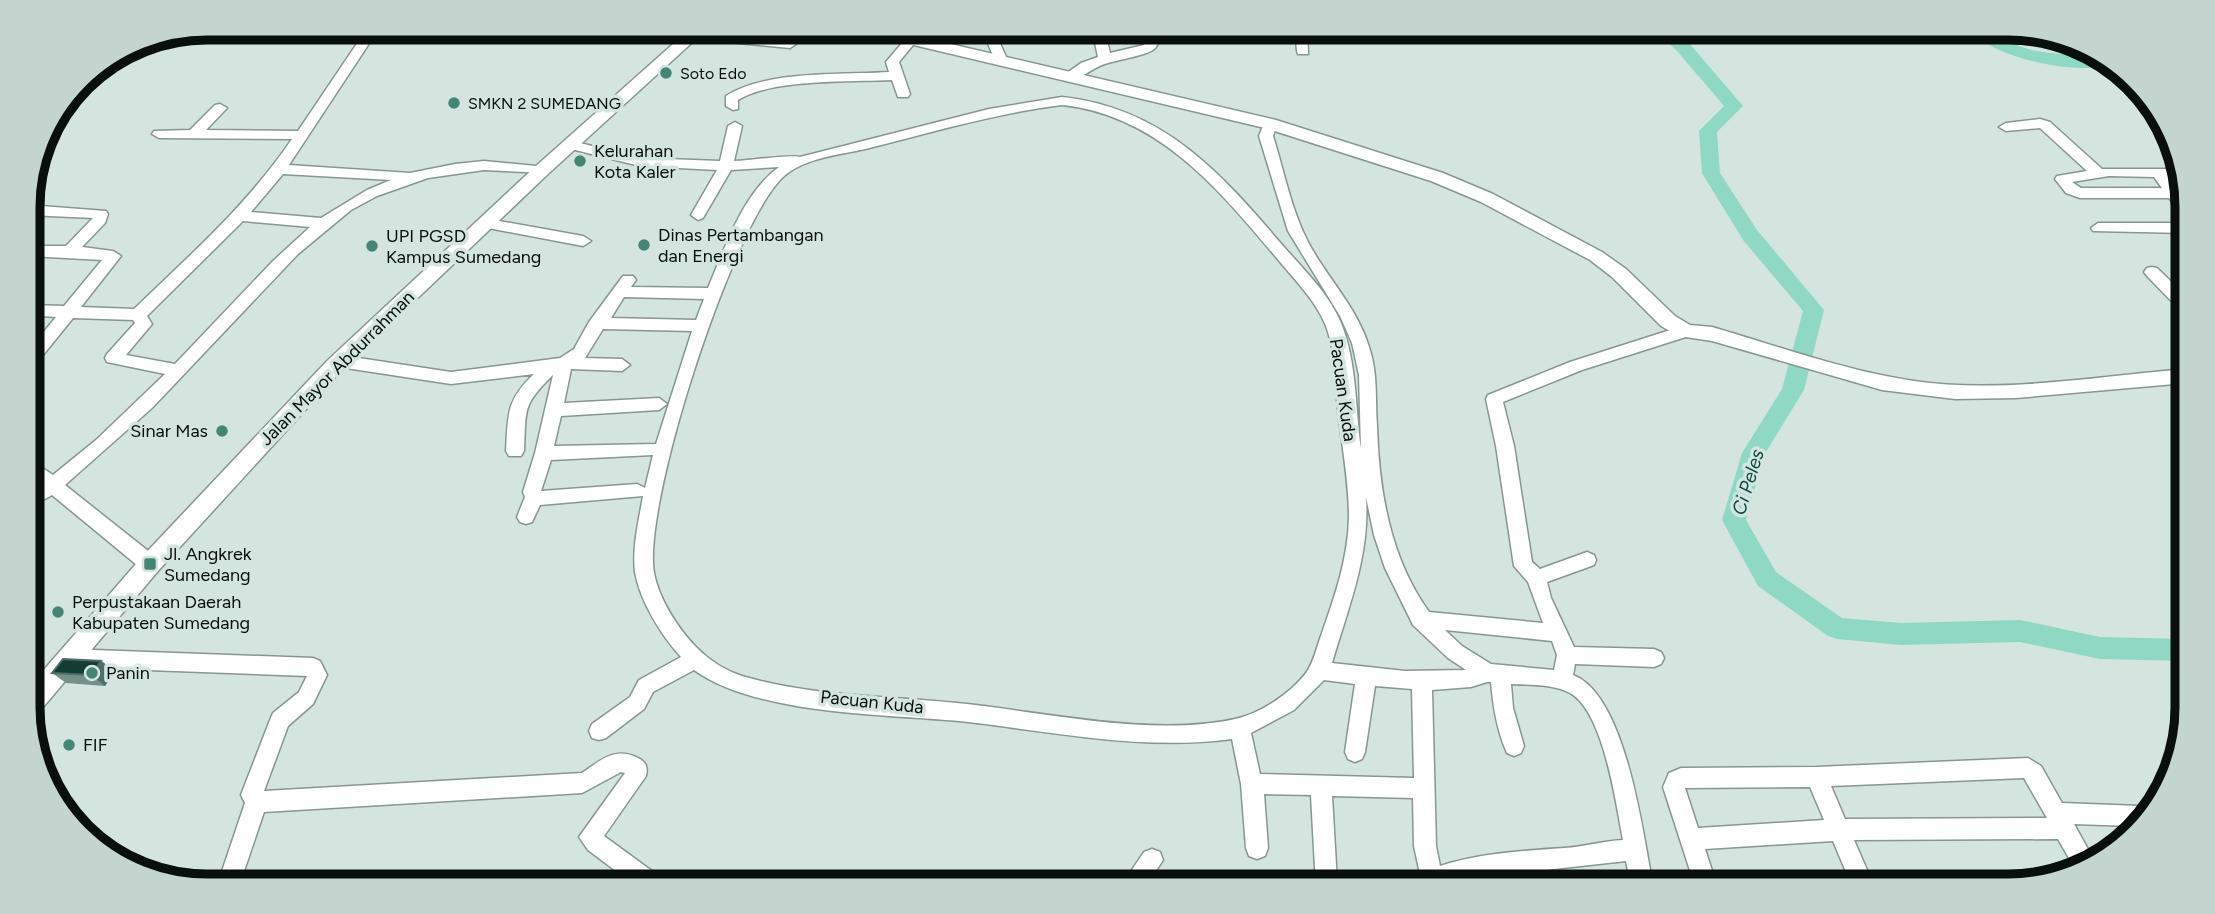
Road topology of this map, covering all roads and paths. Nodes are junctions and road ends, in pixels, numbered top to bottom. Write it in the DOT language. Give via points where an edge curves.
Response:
graph roads {
  1 [pos="365,40"];
  2 [pos="686,40"];
  3 [pos="761,40"];
  4 [pos="911,40"];
  5 [pos="917,40"];
  6 [pos="939,40"];
  7 [pos="992,40"];
  8 [pos="1101,40"];
  9 [pos="1152,40"];
  10 [pos="1302,40"];
  11 [pos="790,44"];
  12 [pos="941,45"];
  13 [pos="1303,51"];
  14 [pos="1001,59"];
  15 [pos="1105,59"];
  16 [pos="895,76"];
  17 [pos="1080,78"];
  18 [pos="903,94"];
  19 [pos="733,106"];
  20 [pos="220,107"];
  21 [pos="1270,124"];
  22 [pos="735,126"];
  23 [pos="2006,127"];
  24 [pos="195,133"];
  25 [pos="159,134"];
  26 [pos="302,135"];
  27 [pos="572,145"];
  28 [pos="727,165"];
  29 [pos="279,169"];
  30 [pos="542,170"];
  31 [pos="2158,173"];
  32 [pos="2099,174"];
  33 [pos="2171,174"];
  34 [pos="414,175"];
  35 [pos="2172,193"];
  36 [pos="41,212"];
  37 [pos="698,215"];
  38 [pos="240,216"];
  39 [pos="324,223"];
  40 [pos="488,223"];
  41 [pos="2098,228"];
  42 [pos="2175,228"];
  43 [pos="583,241"];
  44 [pos="41,251"];
  45 [pos="70,251"];
  46 [pos="2152,272"];
  47 [pos="712,294"];
  48 [pos="2175,294"];
  49 [pos="41,310"];
  50 [pos="70,311"];
  51 [pos="138,315"];
  52 [pos="598,324"];
  53 [pos="701,326"];
  54 [pos="1686,331"];
  55 [pos="41,347"];
  56 [pos="340,361"];
  57 [pos="558,365"];
  58 [pos="622,365"];
  59 [pos="179,371"];
  60 [pos="2175,377"];
  61 [pos="659,404"];
  62 [pos="554,410"];
  63 [pos="650,449"];
  64 [pos="515,451"];
  65 [pos="544,453"];
  66 [pos="40,475"];
  67 [pos="54,485"];
  68 [pos="637,491"];
  69 [pos="40,494"];
  70 [pos="534,497"];
  71 [pos="526,517"];
  72 [pos="1587,560"];
  73 [pos="150,564"];
  74 [pos="1537,578"];
  75 [pos="1420,619"];
  76 [pos="1558,633"];
  77 [pos="1567,655"];
  78 [pos="67,658"];
  79 [pos="1654,658"];
  80 [pos="696,659"];
  81 [pos="1319,670"];
  82 [pos="1494,674"];
  83 [pos="1366,676"];
  84 [pos="1422,679"];
  85 [pos="1561,682"];
  86 [pos="40,692"];
  87 [pos="1240,729"];
  88 [pos="599,732"];
  89 [pos="1514,746"];
  90 [pos="1355,752"];
  91 [pos="1816,777"];
  92 [pos="1252,784"];
  93 [pos="1321,786"];
  94 [pos="1423,788"];
  95 [pos="256,802"];
  96 [pos="2133,816"];
  97 [pos="2061,821"];
  98 [pos="1839,830"];
  99 [pos="1693,839"];
  100 [pos="1257,848"];
  101 [pos="1635,850"];
  102 [pos="2080,857"];
  103 [pos="1152,860"];
  104 [pos="1142,873"];
  105 [pos="1326,873"];
  106 [pos="1431,873"];
  107 [pos="1453,873"];
  108 [pos="1640,873"];
  109 [pos="1702,873"];
  110 [pos="1857,873"];
  111 [pos="232,874"];
  112 [pos="636,874"];
  1 -- 26 [label="street"];
  2 -- 27 [label="main road, Jalan Mayor Abdurrahman"];
  3 -- 11 [label="street"];
  4 -- 16 [label="street" via="892,62"];
  5 -- 12 [label="main road"];
  6 -- 12 [label="street"];
  7 -- 14 [label="street"];
  8 -- 15 [label="street"];
  9 -- 15 [label="street" via="1148,48"];
  10 -- 13 [label="street"];
  12 -- 14 [label="main road"];
  14 -- 17 [label="main road"];
  15 -- 17 [label="street" via="1086,66"];
  16 -- 18 [label="street"];
  16 -- 19 [label="street" via="835,76 772,86 736,93 731,99"];
  17 -- 21 [label="main road"];
  17 -- 28 [label="street" via="1084,92 1076,95 1040,97 777,164"];
  20 -- 24 [label="street"];
  21 -- 54 [label="main road" via="1437,177 1487,198 1606,263 1659,314"];
  21 -- 75 [label="street" via="1266,136 1299,238 1336,294 1359,342 1370,381 1368,427 1387,556"];
  22 -- 28 [label="street"];
  23 -- 32 [label="street" via="2045,125"];
  24 -- 25 [label="street"];
  24 -- 26 [label="street"];
  26 -- 29 [label="street"];
  27 -- 28 [label="street" via="640,162"];
  27 -- 30 [label="main road, Jalan Mayor Abdurrahman"];
  28 -- 37 [label="street"];
  29 -- 34 [label="street"];
  29 -- 38 [label="street"];
  30 -- 34 [label="street" via="485,165"];
  30 -- 40 [label="main road, Jalan Mayor Abdurrahman"];
  31 -- 32 [label="street"];
  31 -- 33 [label="street"];
  31 -- 35 [label="street"];
  32 -- 35 [label="street" via="2062,179 2077,193"];
  34 -- 39 [label="street"];
  36 -- 45 [label="street" via="101,214"];
  38 -- 39 [label="street"];
  38 -- 51 [label="street"];
  39 -- 59 [label="street"];
  40 -- 43 [label="street"];
  40 -- 56 [label="main road, Jalan Mayor Abdurrahman"];
  41 -- 42 [label="street"];
  44 -- 45 [label="street"];
  45 -- 50 [label="street" via="113,256"];
  46 -- 48 [label="street"];
  47 -- 52 [label="street" via="624,286"];
  47 -- 53 [label="street, Pacuan Kuda"];
  47 -- 81 [label="street, Pacuan Kuda" via="758,197 785,170 862,145 1045,102 1091,102 1123,113 1228,192 1310,287 1333,323 1351,438 1357,532 1345,597"];
  49 -- 50 [label="street"];
  50 -- 51 [label="street"];
  50 -- 55 [label="street"];
  51 -- 59 [label="street" via="144,324 113,359"];
  52 -- 53 [label="street"];
  52 -- 57 [label="street" via="580,353"];
  53 -- 80 [label="street, Pacuan Kuda" via="664,446 644,539 644,569 652,595"];
  54 -- 60 [label="main road" via="1712,334 1882,383 1955,392"];
  54 -- 74 [label="street" via="1576,366 1494,399 1523,566"];
  56 -- 57 [label="street" via="451,378"];
  56 -- 73 [label="main road, Jalan Mayor Abdurrahman"];
  57 -- 58 [label="street"];
  57 -- 62 [label="street"];
  57 -- 64 [label="street" via="524,393 517,414"];
  59 -- 67 [label="street"];
  61 -- 62 [label="street"];
  62 -- 65 [label="street"];
  63 -- 65 [label="street"];
  65 -- 70 [label="street"];
  66 -- 67 [label="street"];
  67 -- 69 [label="street"];
  67 -- 73 [label="street"];
  68 -- 70 [label="street"];
  70 -- 71 [label="street"];
  72 -- 74 [label="street"];
  73 -- 78 [label="main road, Jalan Mayor Abdurrahman"];
  74 -- 76 [label="street"];
  75 -- 76 [label="street"];
  75 -- 82 [label="street" via="1446,646"];
  76 -- 77 [label="street"];
  77 -- 79 [label="street"];
  77 -- 85 [label="street"];
  78 -- 86 [label="main road, Jalan Mayor Abdurrahman"];
  78 -- 95 [label="street" via="313,667 317,675 306,698 280,720 252,795"];
  80 -- 87 [label="street, Pacuan Kuda" via="745,686 827,697 1168,735"];
  80 -- 88 [label="street" via="646,686 637,703"];
  81 -- 83 [label="street"];
  81 -- 87 [label="street, Pacuan Kuda" via="1297,695"];
  82 -- 84 [label="street"];
  82 -- 85 [label="street"];
  82 -- 89 [label="street"];
  83 -- 84 [label="street"];
  83 -- 90 [label="street"];
  84 -- 94 [label="street"];
  85 -- 101 [label="street" via="1582,689 1613,744"];
  87 -- 92 [label="street"];
  91 -- 97 [label="street" via="2024,767 2034,773"];
  91 -- 98 [label="street"];
  91 -- 99 [label="street" via="1676,779 1674,787"];
  92 -- 93 [label="street"];
  92 -- 100 [label="street"];
  93 -- 94 [label="street"];
  93 -- 105 [label="street"];
  94 -- 106 [label="street"];
  95 -- 111 [label="street"];
  95 -- 112 [label="street" via="582,783 591,781 607,765 629,765 637,769 635,776 590,837"];
  96 -- 97 [label="street"];
  97 -- 98 [label="street"];
  97 -- 102 [label="street"];
  98 -- 99 [label="street"];
  98 -- 110 [label="street"];
  99 -- 109 [label="street"];
  101 -- 107 [label="street" via="1474,867"];
  101 -- 108 [label="street"];
  103 -- 104 [label="street"];
}
